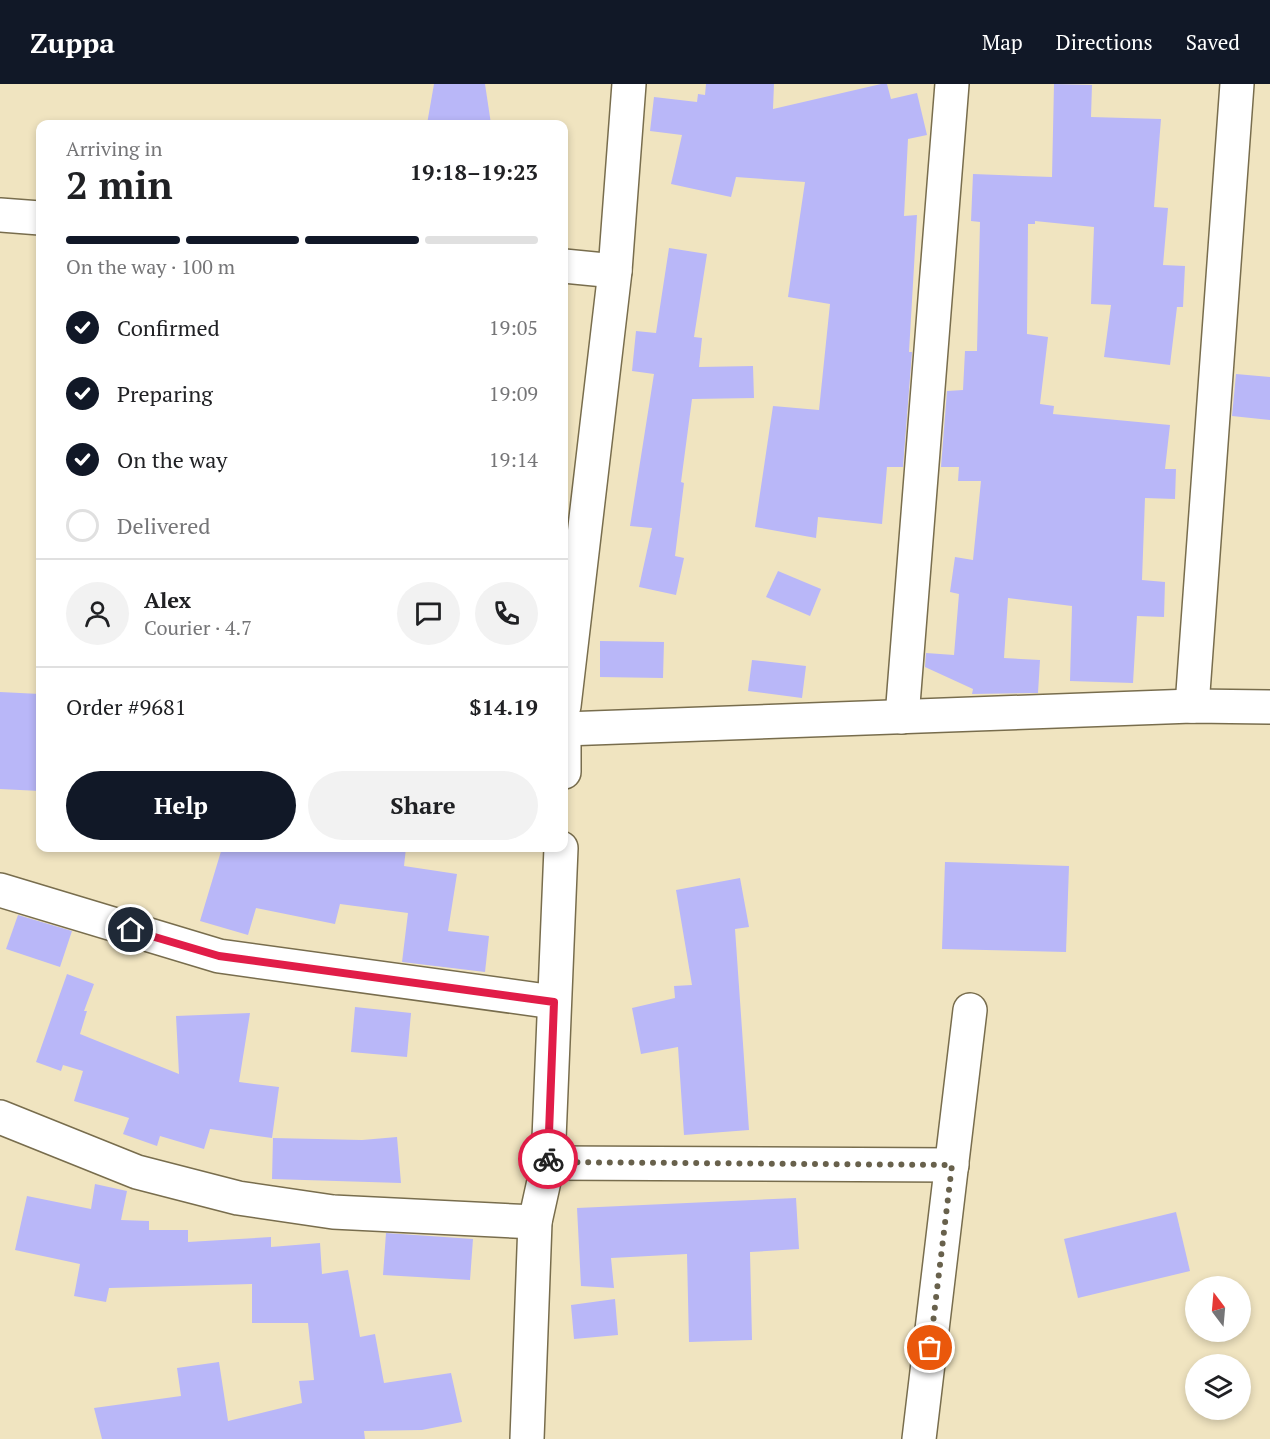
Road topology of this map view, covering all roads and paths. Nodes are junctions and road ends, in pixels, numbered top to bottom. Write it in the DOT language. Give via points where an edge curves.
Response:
graph roads {
  1 [pos="629,84"];
  2 [pos="952,84"];
  3 [pos="1238,84"];
  4 [pos="0,214"];
  5 [pos="36,218"];
  6 [pos="568,266"];
  7 [pos="615,271"];
  8 [pos="568,672"];
  9 [pos="1192,706"];
  10 [pos="1270,707"];
  11 [pos="902,717"];
  12 [pos="568,750"];
  13 [pos="561,852"];
  14 [pos="0,890"];
  15 [pos="554,1002"];
  16 [pos="970,1010"];
  17 [pos="0,1117"];
  18 [pos="548,1162"];
  19 [pos="952,1165"];
  20 [pos="535,1222"];
  21 [pos="527,1439"];
  22 [pos="919,1439"];
  1 -- 7 [label="street"];
  2 -- 11 [label="street"];
  3 -- 9 [label="street"];
  4 -- 5 [label="street"];
  6 -- 7 [label="street"];
  7 -- 8 [label="street"];
  9 -- 10 [label="street"];
  9 -- 11 [label="street"];
  11 -- 12 [label="street"];
  13 -- 15 [label="street"];
  14 -- 15 [label="street" via="219,956"];
  15 -- 18 [label="street"];
  16 -- 19 [label="street"];
  17 -- 20 [label="street" via="137,1172 238,1198 333,1212"];
  18 -- 19 [label="street"];
  18 -- 20 [label="street"];
  19 -- 22 [label="street"];
  20 -- 21 [label="street"];
}
